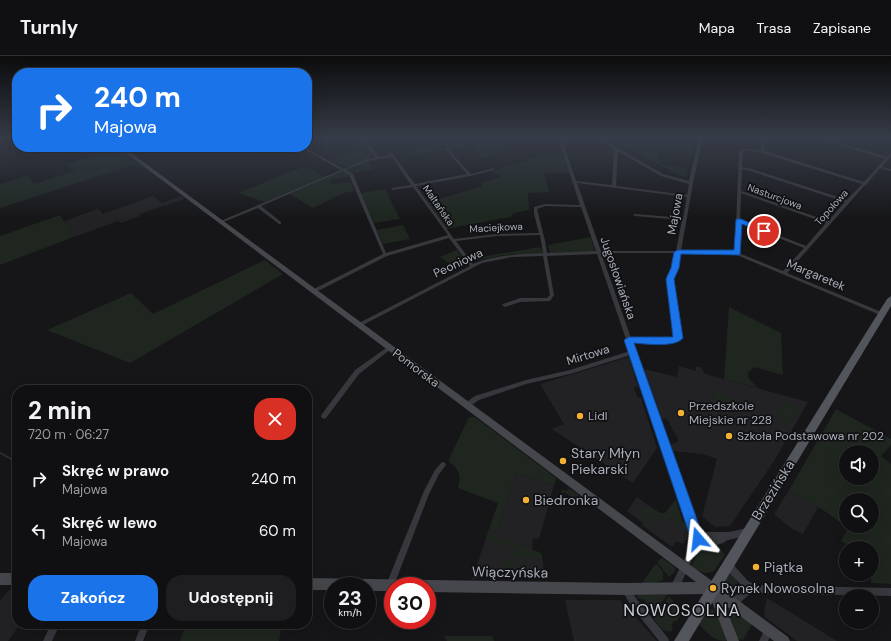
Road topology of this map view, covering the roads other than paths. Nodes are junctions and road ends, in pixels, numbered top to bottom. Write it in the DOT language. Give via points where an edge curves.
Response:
graph roads {
  1 [pos="143,164"];
  2 [pos="335,164"];
  3 [pos="356,164"];
  4 [pos="399,164"];
  5 [pos="461,164"];
  6 [pos="569,164"];
  7 [pos="615,164"];
  8 [pos="643,164"];
  9 [pos="695,164"];
  10 [pos="740,164"];
  11 [pos="802,164"];
  12 [pos="881,164"];
  13 [pos="879,167"];
  14 [pos="740,168"];
  15 [pos="344,169"];
  16 [pos="493,169"];
  17 [pos="891,170"];
  18 [pos="470,175"];
  19 [pos="575,182"];
  20 [pos="691,183"];
  21 [pos="865,184"];
  22 [pos="414,185"];
  23 [pos="614,187"];
  24 [pos="393,189"];
  25 [pos="739,191"];
  26 [pos="688,196"];
  27 [pos="848,202"];
  28 [pos="258,206"];
  29 [pos="582,206"];
  30 [pos="635,215"];
  31 [pos="684,218"];
  32 [pos="738,220"];
  33 [pos="220,222"];
  34 [pos="280,223"];
  35 [pos="829,223"];
  36 [pos="540,234"];
  37 [pos="451,238"];
  38 [pos="807,248"];
  39 [pos="678,252"];
  40 [pos="599,253"];
  41 [pos="737,253"];
  42 [pos="385,255"];
  43 [pos="545,255"];
  44 [pos="472,266"];
  45 [pos="784,273"];
  46 [pos="314,291"];
  47 [pos="891,299"];
  48 [pos="505,305"];
  49 [pos="882,314"];
  50 [pos="359,325"];
  51 [pos="629,340"];
  52 [pos="389,348"];
  53 [pos="633,352"];
  54 [pos="467,406"];
  55 [pos="324,416"];
  56 [pos="443,464"];
  57 [pos="747,532"];
  58 [pos="698,539"];
  59 [pos="727,564"];
  60 [pos="685,567"];
  61 [pos="392,577"];
  62 [pos="0,579"];
  63 [pos="12,579"];
  64 [pos="312,584"];
  65 [pos="384,585"];
  66 [pos="436,586"];
  67 [pos="713,588"];
  68 [pos="750,588"];
  69 [pos="625,589"];
  70 [pos="674,589"];
  71 [pos="891,592"];
  72 [pos="733,603"];
  73 [pos="53,629"];
  74 [pos="144,629"];
  75 [pos="769,630"];
  76 [pos="47,641"];
  77 [pos="139,641"];
  78 [pos="664,641"];
  79 [pos="681,641"];
  80 [pos="733,641"];
  81 [pos="763,641"];
  82 [pos="784,641"];
  1 -- 33 [label="street, Pomorska"];
  2 -- 15 [label="street"];
  3 -- 15 [label="street, Maltańska"];
  4 -- 22 [label="street, Maltańska"];
  5 -- 18 [label="street"];
  6 -- 19 [label="street, Jugosłowiańska"];
  7 -- 23 [label="street"];
  8 -- 20 [label="street" via="662,175"];
  9 -- 20 [label="street, Majowa"];
  10 -- 14 [label="street"];
  11 -- 21 [label="street"];
  12 -- 13 [label="street, Topolowa"];
  13 -- 17 [label="street"];
  13 -- 21 [label="street, Topolowa"];
  14 -- 25 [label="street"];
  14 -- 27 [label="street"];
  15 -- 28 [label="street, Maltańska"];
  15 -- 42 [label="street" via="351,174"];
  16 -- 18 [label="street"];
  18 -- 22 [label="street"];
  19 -- 23 [label="street"];
  19 -- 29 [label="street, Jugosłowiańska"];
  20 -- 26 [label="street, Majowa"];
  21 -- 27 [label="street, Topolowa"];
  22 -- 24 [label="street"];
  22 -- 37 [label="street, Maltańska"];
  23 -- 26 [label="street"];
  25 -- 32 [label="street"];
  25 -- 35 [label="street, Nasturcjowa"];
  26 -- 31 [label="street, Majowa"];
  27 -- 35 [label="street, Topolowa"];
  28 -- 33 [label="street, Maltańska"];
  28 -- 34 [label="street"];
  29 -- 36 [label="street, Maciejkowa" via="537,207 535,210"];
  29 -- 40 [label="street, Jugosłowiańska"];
  30 -- 31 [label="street"];
  31 -- 39 [label="street, Majowa"];
  32 -- 38 [label="street"];
  32 -- 41 [label="street"];
  33 -- 46 [label="street, Pomorska"];
  35 -- 38 [label="street, Topolowa"];
  36 -- 37 [label="street, Maciejkowa"];
  36 -- 43 [label="street, Maciejkowa"];
  37 -- 42 [label="street, Maciejkowa"];
  37 -- 44 [label="street, Maltańska"];
  38 -- 45 [label="street, Topolowa"];
  39 -- 40 [label="street, Margaretek"];
  39 -- 41 [label="street, Margaretek"];
  39 -- 51 [label="street, Majowa" via="670,279 678,338 674,341"];
  40 -- 43 [label="street, Peoniowa"];
  40 -- 51 [label="street, Jugosłowiańska"];
  41 -- 45 [label="street, Margaretek"];
  42 -- 46 [label="street, Maciejkowa"];
  43 -- 44 [label="street, Peoniowa" via="499,258"];
  43 -- 48 [label="street, Maciejkowa" via="551,297 548,300 520,300"];
  44 -- 50 [label="street, Peoniowa"];
  45 -- 49 [label="street, Margaretek"];
  46 -- 50 [label="street, Pomorska"];
  47 -- 49 [label="main road, Brzezińska"];
  49 -- 57 [label="main road, Brzezińska"];
  50 -- 52 [label="street, Pomorska"];
  51 -- 53 [label="street, Jugosłowiańska"];
  52 -- 54 [label="street, Pomorska"];
  52 -- 55 [label="street" via="357,372"];
  53 -- 54 [label="street, Mirtowa" via="486,395"];
  53 -- 58 [label="street, Jugosłowiańska"];
  54 -- 60 [label="street, Pomorska"];
  56 -- 61 [label="street" via="426,493"];
  57 -- 58 [label="street" via="709,542"];
  57 -- 59 [label="main road, Brzezińska"];
  58 -- 60 [label="street"];
  59 -- 67 [label="main road, Brzezińska"];
  59 -- 68 [label="street"];
  60 -- 67 [label="street, Pomorska"];
  60 -- 70 [label="street"];
  62 -- 63 [label="street"];
  64 -- 65 [label="street, Wiączyńska"];
  66 -- 69 [label="street, Wiączyńska"];
  67 -- 70 [label="street, Wiączyńska"];
  67 -- 72 [label="street, Pomorska"];
  67 -- 79 [label="main road, Brzezińska"];
  67 -- 80 [label="street"];
  68 -- 71 [label="street"];
  68 -- 72 [label="street"];
  69 -- 70 [label="street, Wiączyńska"];
  69 -- 78 [label="street"];
  72 -- 75 [label="street, Pomorska"];
  73 -- 76 [label="street"];
  74 -- 77 [label="street"];
  75 -- 81 [label="street"];
  75 -- 82 [label="street, Pomorska"];
}
